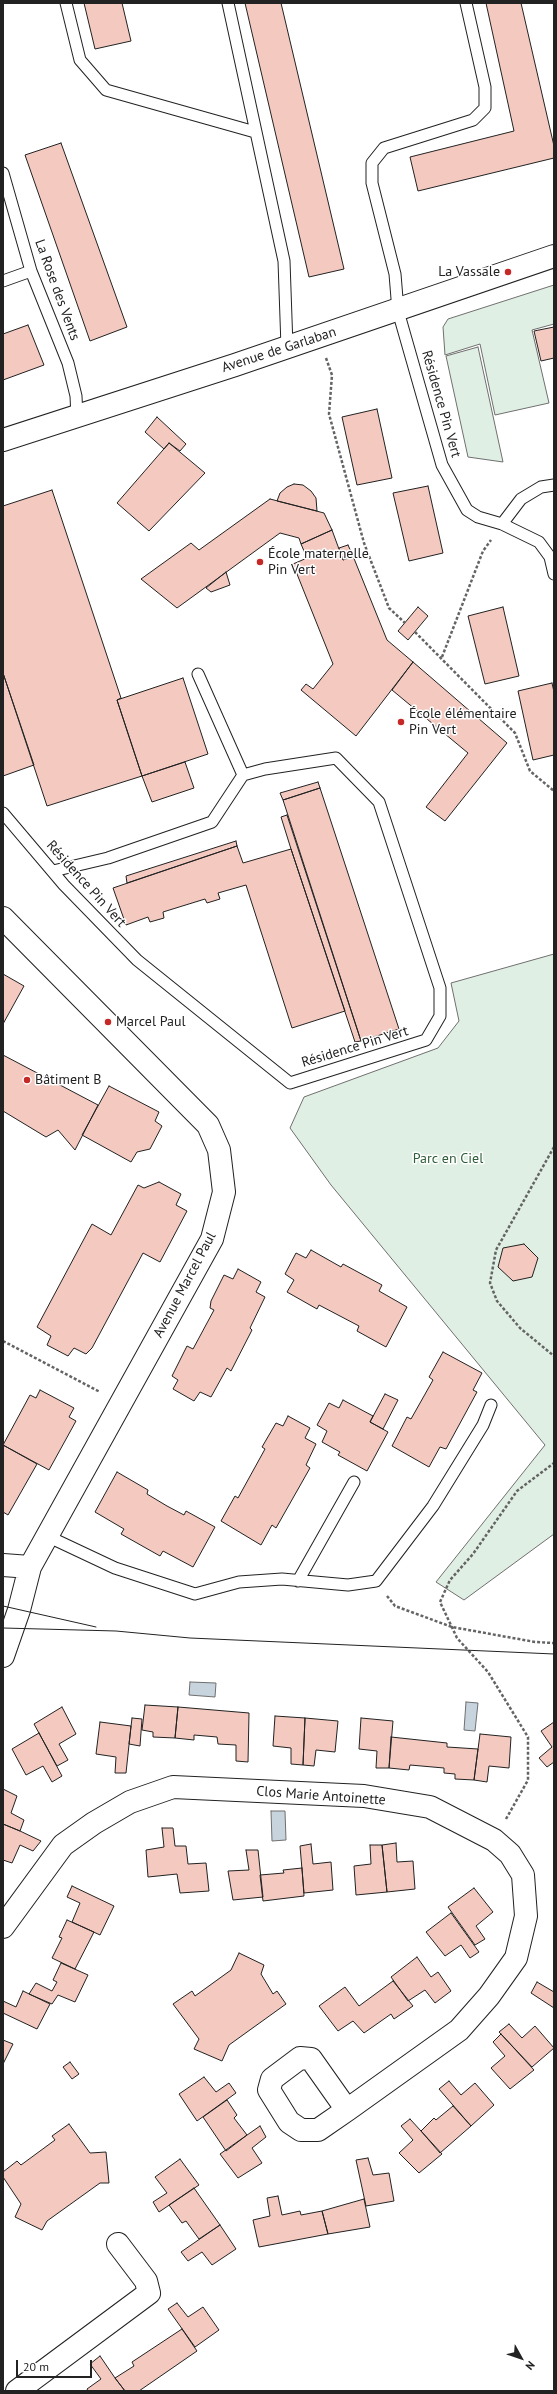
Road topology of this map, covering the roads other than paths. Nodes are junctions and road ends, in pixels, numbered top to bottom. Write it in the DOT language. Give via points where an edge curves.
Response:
graph roads {
  1 [pos="66,3"];
  2 [pos="228,3"];
  3 [pos="466,3"];
  4 [pos="255,132"];
  5 [pos="3,173"];
  6 [pos="554,256"];
  7 [pos="31,271"];
  8 [pos="3,281"];
  9 [pos="398,310"];
  10 [pos="287,347"];
  11 [pos="77,418"];
  12 [pos="3,440"];
  13 [pos="554,485"];
  14 [pos="502,524"];
  15 [pos="554,574"];
  16 [pos="198,674"];
  17 [pos="243,775"];
  18 [pos="3,813"];
  19 [pos="53,872"];
  20 [pos="3,918"];
  21 [pos="491,1405"];
  22 [pos="354,1482"];
  23 [pos="47,1536"];
  24 [pos="3,1565"];
  25 [pos="30,1566"];
  26 [pos="298,1581"];
  27 [pos="3,1656"];
  28 [pos="3,1927"];
  29 [pos="347,2110"];
  30 [pos="118,2244"];
  31 [pos="17,2391"];
  1 -- 4 [label="lane" via="80,60 106,90"];
  2 -- 4 [label="lane"];
  3 -- 9 [label="lane, Résidence Pin Vert" via="485,87 485,108 473,120 384,148 372,163 372,183 395,274"];
  4 -- 10 [label="lane" via="284,261"];
  5 -- 7 [label="lane, La Rose des Vents"];
  6 -- 9 [label="street, Avenue de Garlaban"];
  7 -- 8 [label="lane"];
  7 -- 11 [label="lane, La Rose des Vents" via="68,363 76,396"];
  9 -- 10 [label="street, Avenue de Garlaban"];
  9 -- 14 [label="lane, Résidence Pin Vert" via="442,465 467,510 478,517"];
  10 -- 11 [label="street, Avenue de Garlaban"];
  11 -- 12 [label="street, Avenue de Garlaban"];
  13 -- 14 [label="lane" via="541,487 520,499"];
  14 -- 15 [label="lane, Résidence Pin Vert" via="539,542 550,557"];
  16 -- 17 [label="lane"];
  17 -- 19 [label="lane" via="212,822 108,858"];
  17 -- 19 [label="lane, Résidence Pin Vert" via="336,758 379,802 440,988 440,1016 426,1040 290,1083 137,960"];
  18 -- 19 [label="lane, Résidence Pin Vert"];
  20 -- 23 [label="street, Avenue Marcel Paul" via="208,1125 219,1150 224,1192 212,1239"];
  21 -- 26 [label="lane" via="483,1425 433,1506 376,1581 348,1585"];
  22 -- 26 [label="lane"];
  23 -- 25 [label="street, Avenue Marcel Paul"];
  23 -- 26 [label="lane" via="114,1568 195,1594 239,1582 282,1579"];
  24 -- 25 [label="street"];
  25 -- 27 [label="street, Avenue Marcel Paul" via="19,1610"];
  28 -- 29 [label="street, Clos Marie Antoinette" via="63,1845 130,1802 173,1787 364,1796 430,1807 494,1840 510,1854 523,1875 526,1916 516,1958 489,1996 459,2030"];
  30 -- 31 [label="street" via="146,2281 149,2294"];
}
